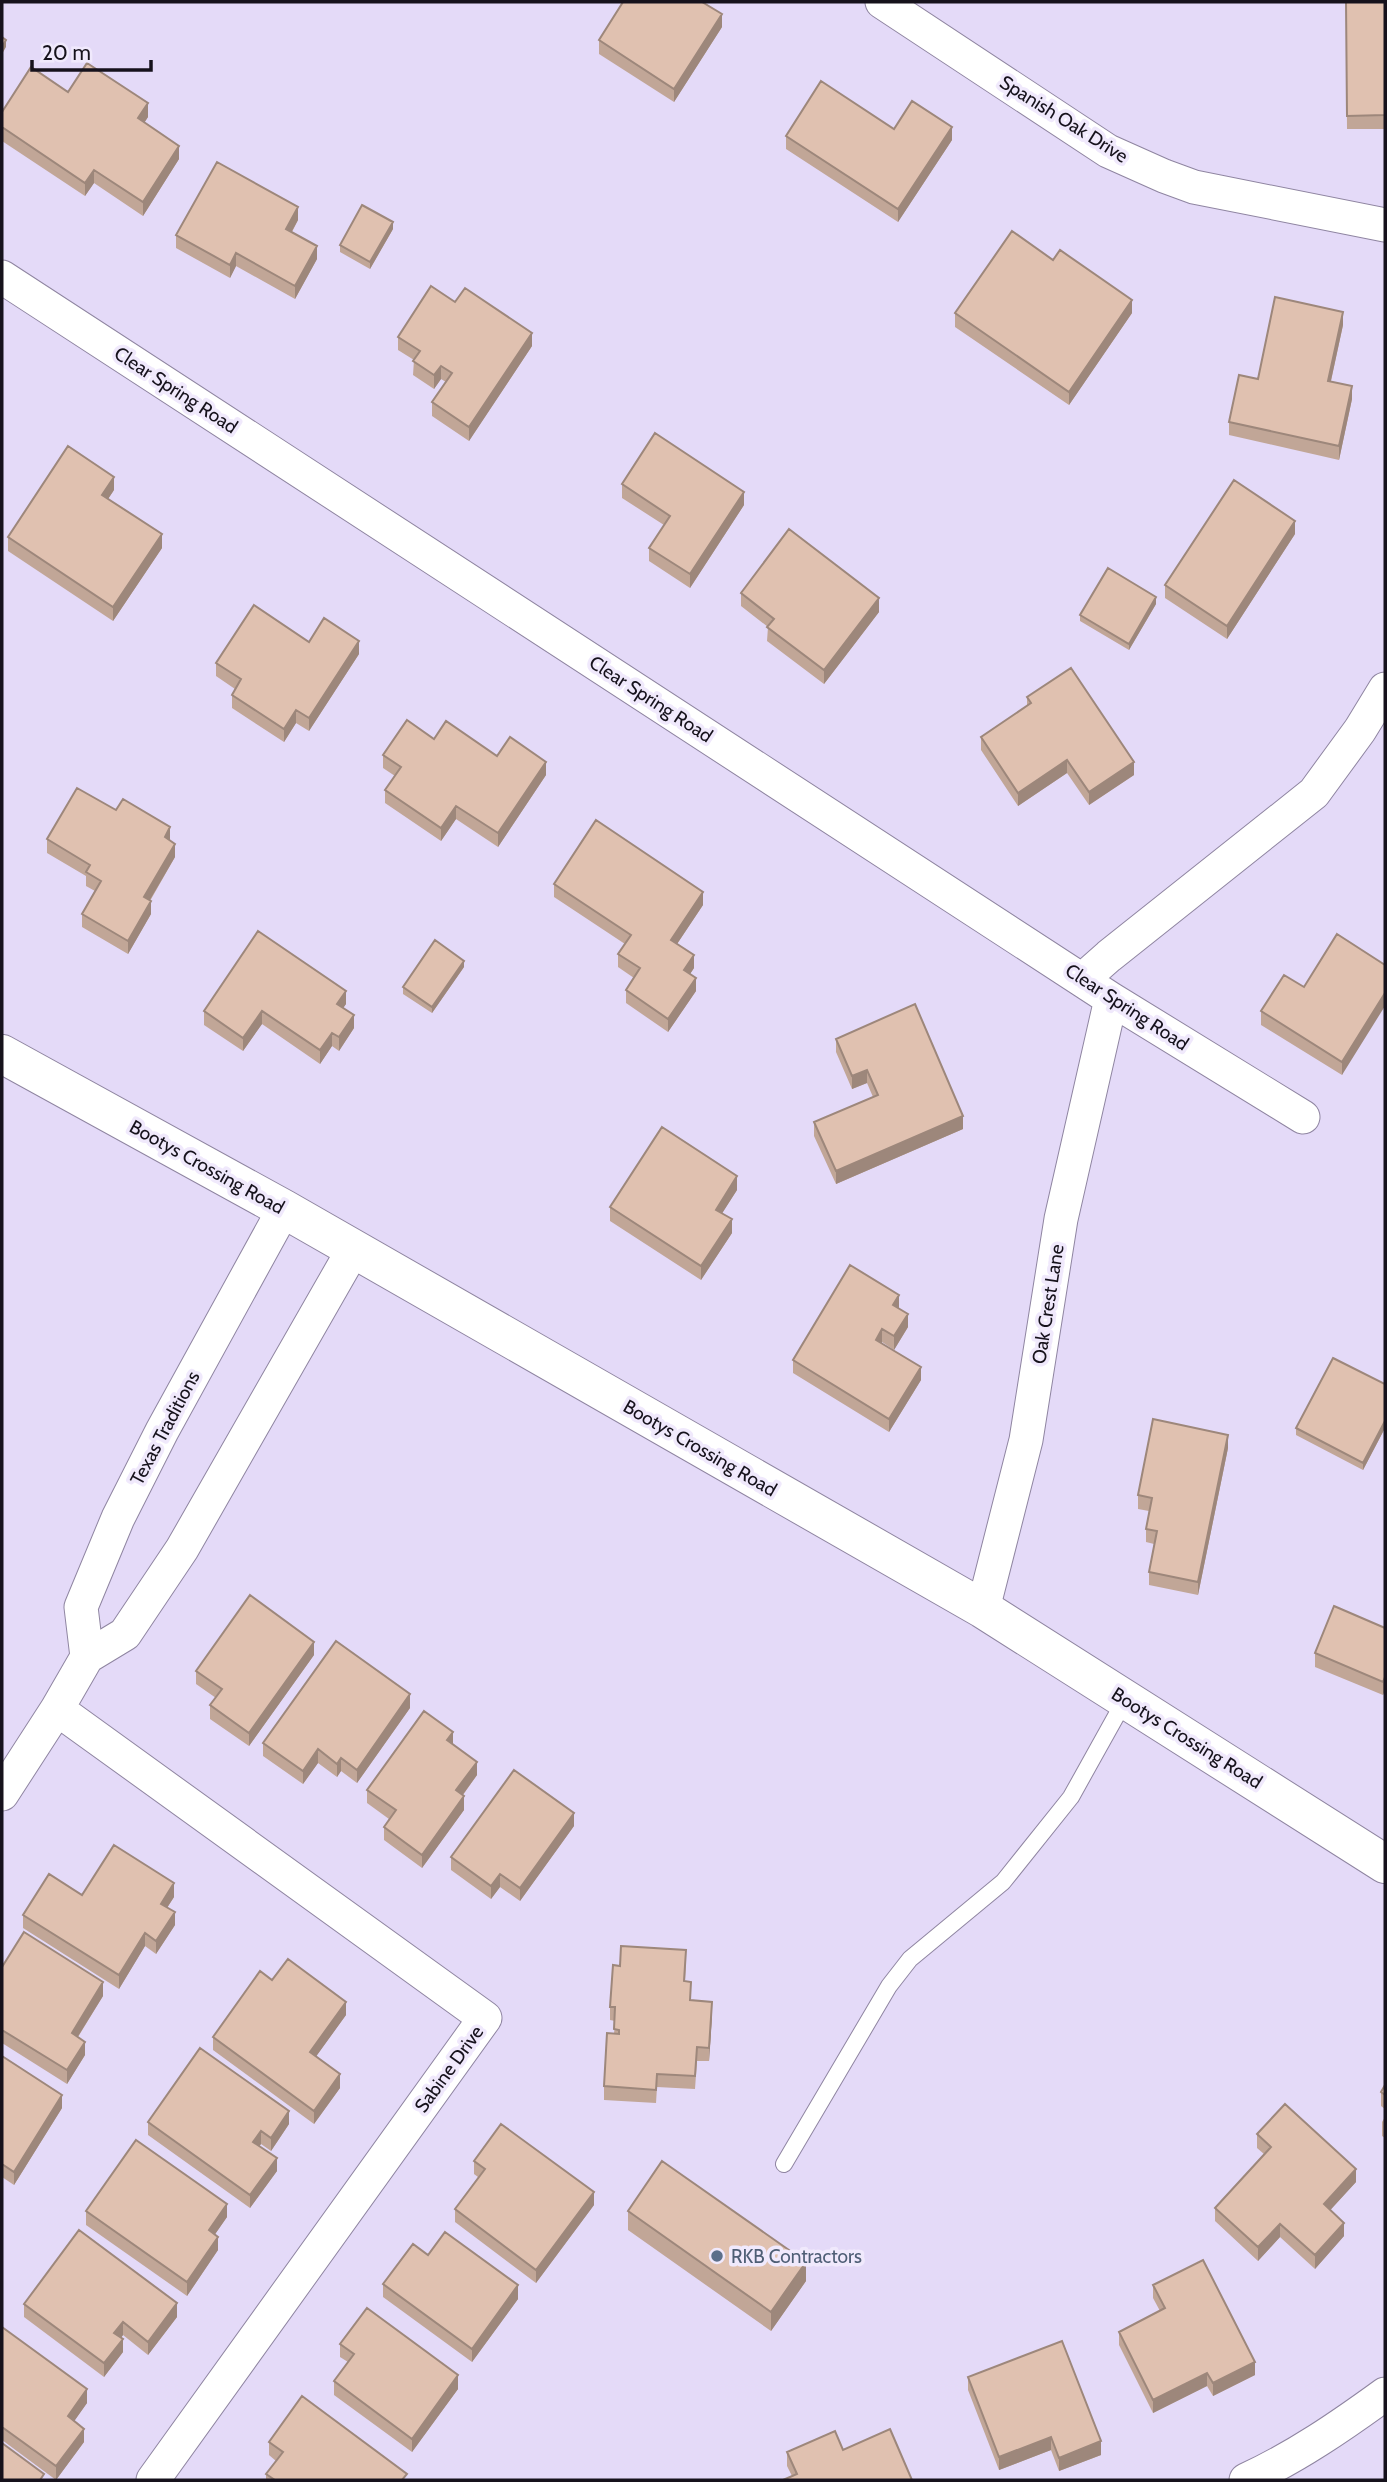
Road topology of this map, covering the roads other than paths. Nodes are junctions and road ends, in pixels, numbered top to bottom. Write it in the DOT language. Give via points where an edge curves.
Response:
graph roads {
  1 [pos="882,2"];
  2 [pos="1385,225"];
  3 [pos="2,277"];
  4 [pos="1385,689"];
  5 [pos="1083,979"];
  6 [pos="1111,999"];
  7 [pos="2,1054"];
  8 [pos="1303,1117"];
  9 [pos="284,1209"];
  10 [pos="353,1250"];
  11 [pos="983,1609"];
  12 [pos="87,1657"];
  13 [pos="1125,1700"];
  14 [pos="57,1709"];
  15 [pos="2,1794"];
  16 [pos="1385,1864"];
  17 [pos="784,2164"];
  18 [pos="1385,2393"];
  19 [pos="153,2480"];
  20 [pos="1245,2480"];
  1 -- 2 [label="street, Spanish Oak Drive" via="1108,151 1164,176 1194,187"];
  3 -- 5 [label="street, Clear Spring Road"];
  4 -- 5 [label="street" via="1314,793"];
  5 -- 6 [label="street, Clear Spring Road"];
  6 -- 8 [label="street, Clear Spring Road"];
  6 -- 11 [label="street, Oak Crest Lane" via="1061,1219 1026,1440"];
  7 -- 9 [label="street, Bootys Crossing Road"];
  9 -- 10 [label="street, Bootys Crossing Road"];
  9 -- 12 [label="street, Texas Traditions" via="118,1517 81,1608"];
  10 -- 11 [label="street, Bootys Crossing Road"];
  10 -- 12 [label="street" via="182,1549 125,1634"];
  11 -- 13 [label="street, Bootys Crossing Road"];
  12 -- 14 [label="street"];
  13 -- 16 [label="street, Bootys Crossing Road"];
  13 -- 17 [label="lane" via="1070,1797 1003,1882 911,1959 889,1986"];
  14 -- 15 [label="street"];
  14 -- 19 [label="street, Sabine Drive" via="485,2018"];
  18 -- 20 [label="street" via="1329,2434"];
}
